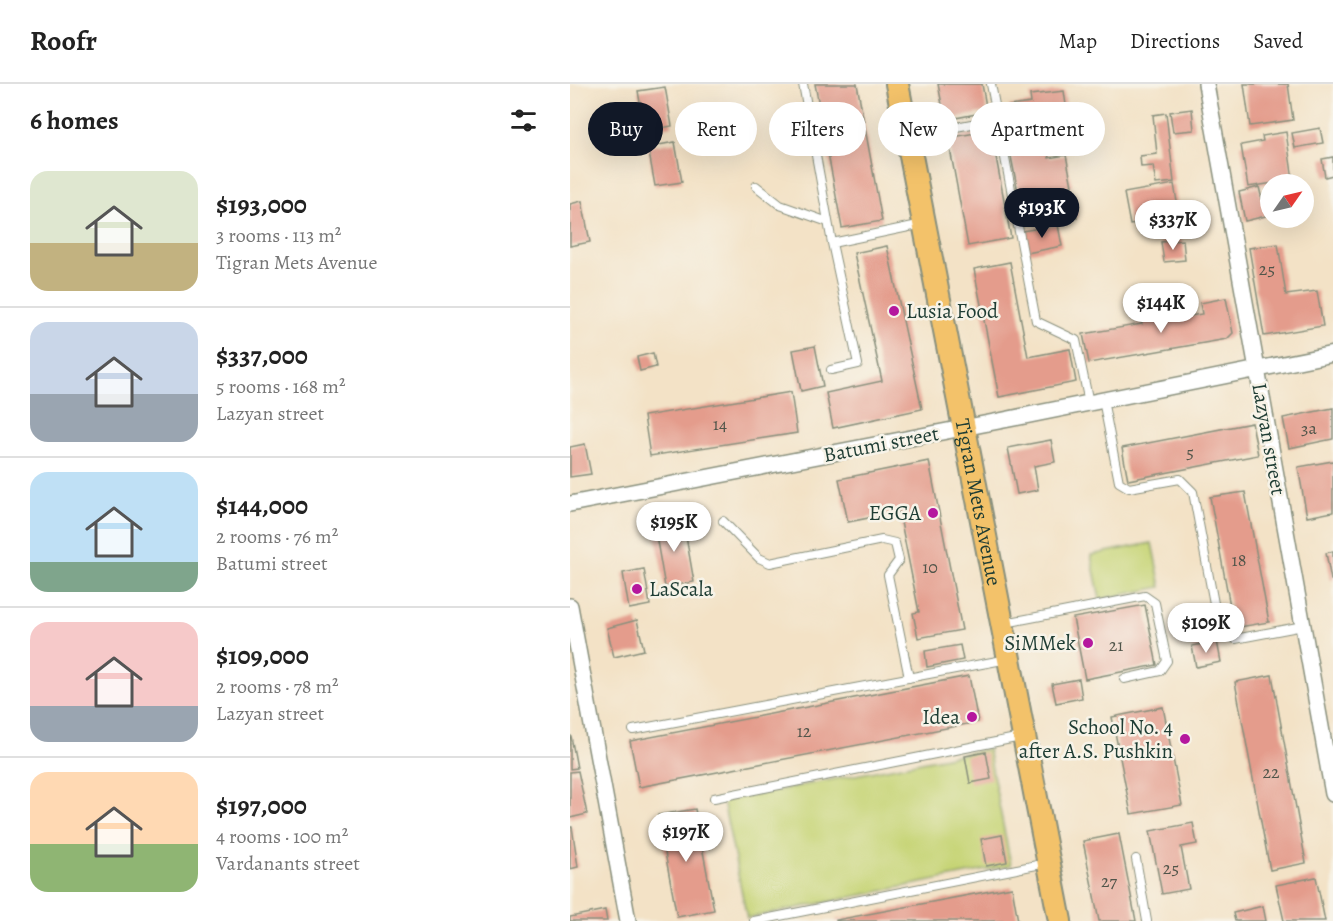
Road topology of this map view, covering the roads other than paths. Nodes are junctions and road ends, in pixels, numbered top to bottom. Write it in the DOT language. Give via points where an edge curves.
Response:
graph roads {
  1 [pos="803,84"];
  2 [pos="897,84"];
  3 [pos="991,84"];
  4 [pos="1206,84"];
  5 [pos="900,102"];
  6 [pos="994,102"];
  7 [pos="911,156"];
  8 [pos="1004,156"];
  9 [pos="756,186"];
  10 [pos="828,222"];
  11 [pos="924,224"];
  12 [pos="832,243"];
  13 [pos="1333,354"];
  14 [pos="1257,369"];
  15 [pos="831,370"];
  16 [pos="1096,402"];
  17 [pos="964,428"];
  18 [pos="570,504"];
  19 [pos="723,521"];
  20 [pos="570,606"];
  21 [pos="1002,623"];
  22 [pos="1303,626"];
  23 [pos="1009,659"];
  24 [pos="909,678"];
  25 [pos="1124,679"];
  26 [pos="633,730"];
  27 [pos="1024,737"];
  28 [pos="1333,794"];
  29 [pos="714,798"];
  30 [pos="1136,860"];
  31 [pos="1049,863"];
  32 [pos="628,921"];
  33 [pos="754,921"];
  34 [pos="1060,921"];
  35 [pos="1148,921"];
  1 -- 10 [label="lane"];
  2 -- 5 [label="main road, Tigran Mets Avenue"];
  3 -- 6 [label="lane"];
  4 -- 14 [label="street, Lazyan street"];
  7 -- 11 [label="main road, Tigran Mets Avenue"];
  8 -- 16 [label="lane" via="1036,321 1076,340"];
  9 -- 10 [label="lane" via="780,205"];
  10 -- 12 [label="lane"];
  11 -- 12 [label="lane"];
  11 -- 17 [label="main road, Tigran Mets Avenue"];
  12 -- 15 [label="lane" via="858,364"];
  13 -- 14 [label="street, Batumi street"];
  14 -- 16 [label="street, Batumi street"];
  14 -- 22 [label="street, Lazyan street"];
  16 -- 17 [label="street, Batumi street"];
  16 -- 22 [label="lane" via="1119,482 1129,488 1180,479 1193,492 1219,630 1235,639"];
  17 -- 18 [label="street, Batumi street"];
  17 -- 21 [label="main road, Tigran Mets Avenue"];
  19 -- 24 [label="lane" via="759,558 770,563 882,540 895,543 899,560 888,575"];
  20 -- 32 [label="street"];
  21 -- 23 [label="main road, Tigran Mets Avenue"];
  21 -- 25 [label="lane" via="1144,596 1155,603 1167,661 1160,671"];
  22 -- 28 [label="street, Lazyan street"];
  23 -- 24 [label="lane"];
  23 -- 27 [label="main road, Tigran Mets Avenue"];
  24 -- 26 [label="lane"];
  27 -- 29 [label="lane"];
  27 -- 31 [label="main road, Tigran Mets Avenue"];
  30 -- 35 [label="lane"];
  31 -- 33 [label="lane"];
  31 -- 34 [label="main road, Tigran Mets Avenue"];
}
